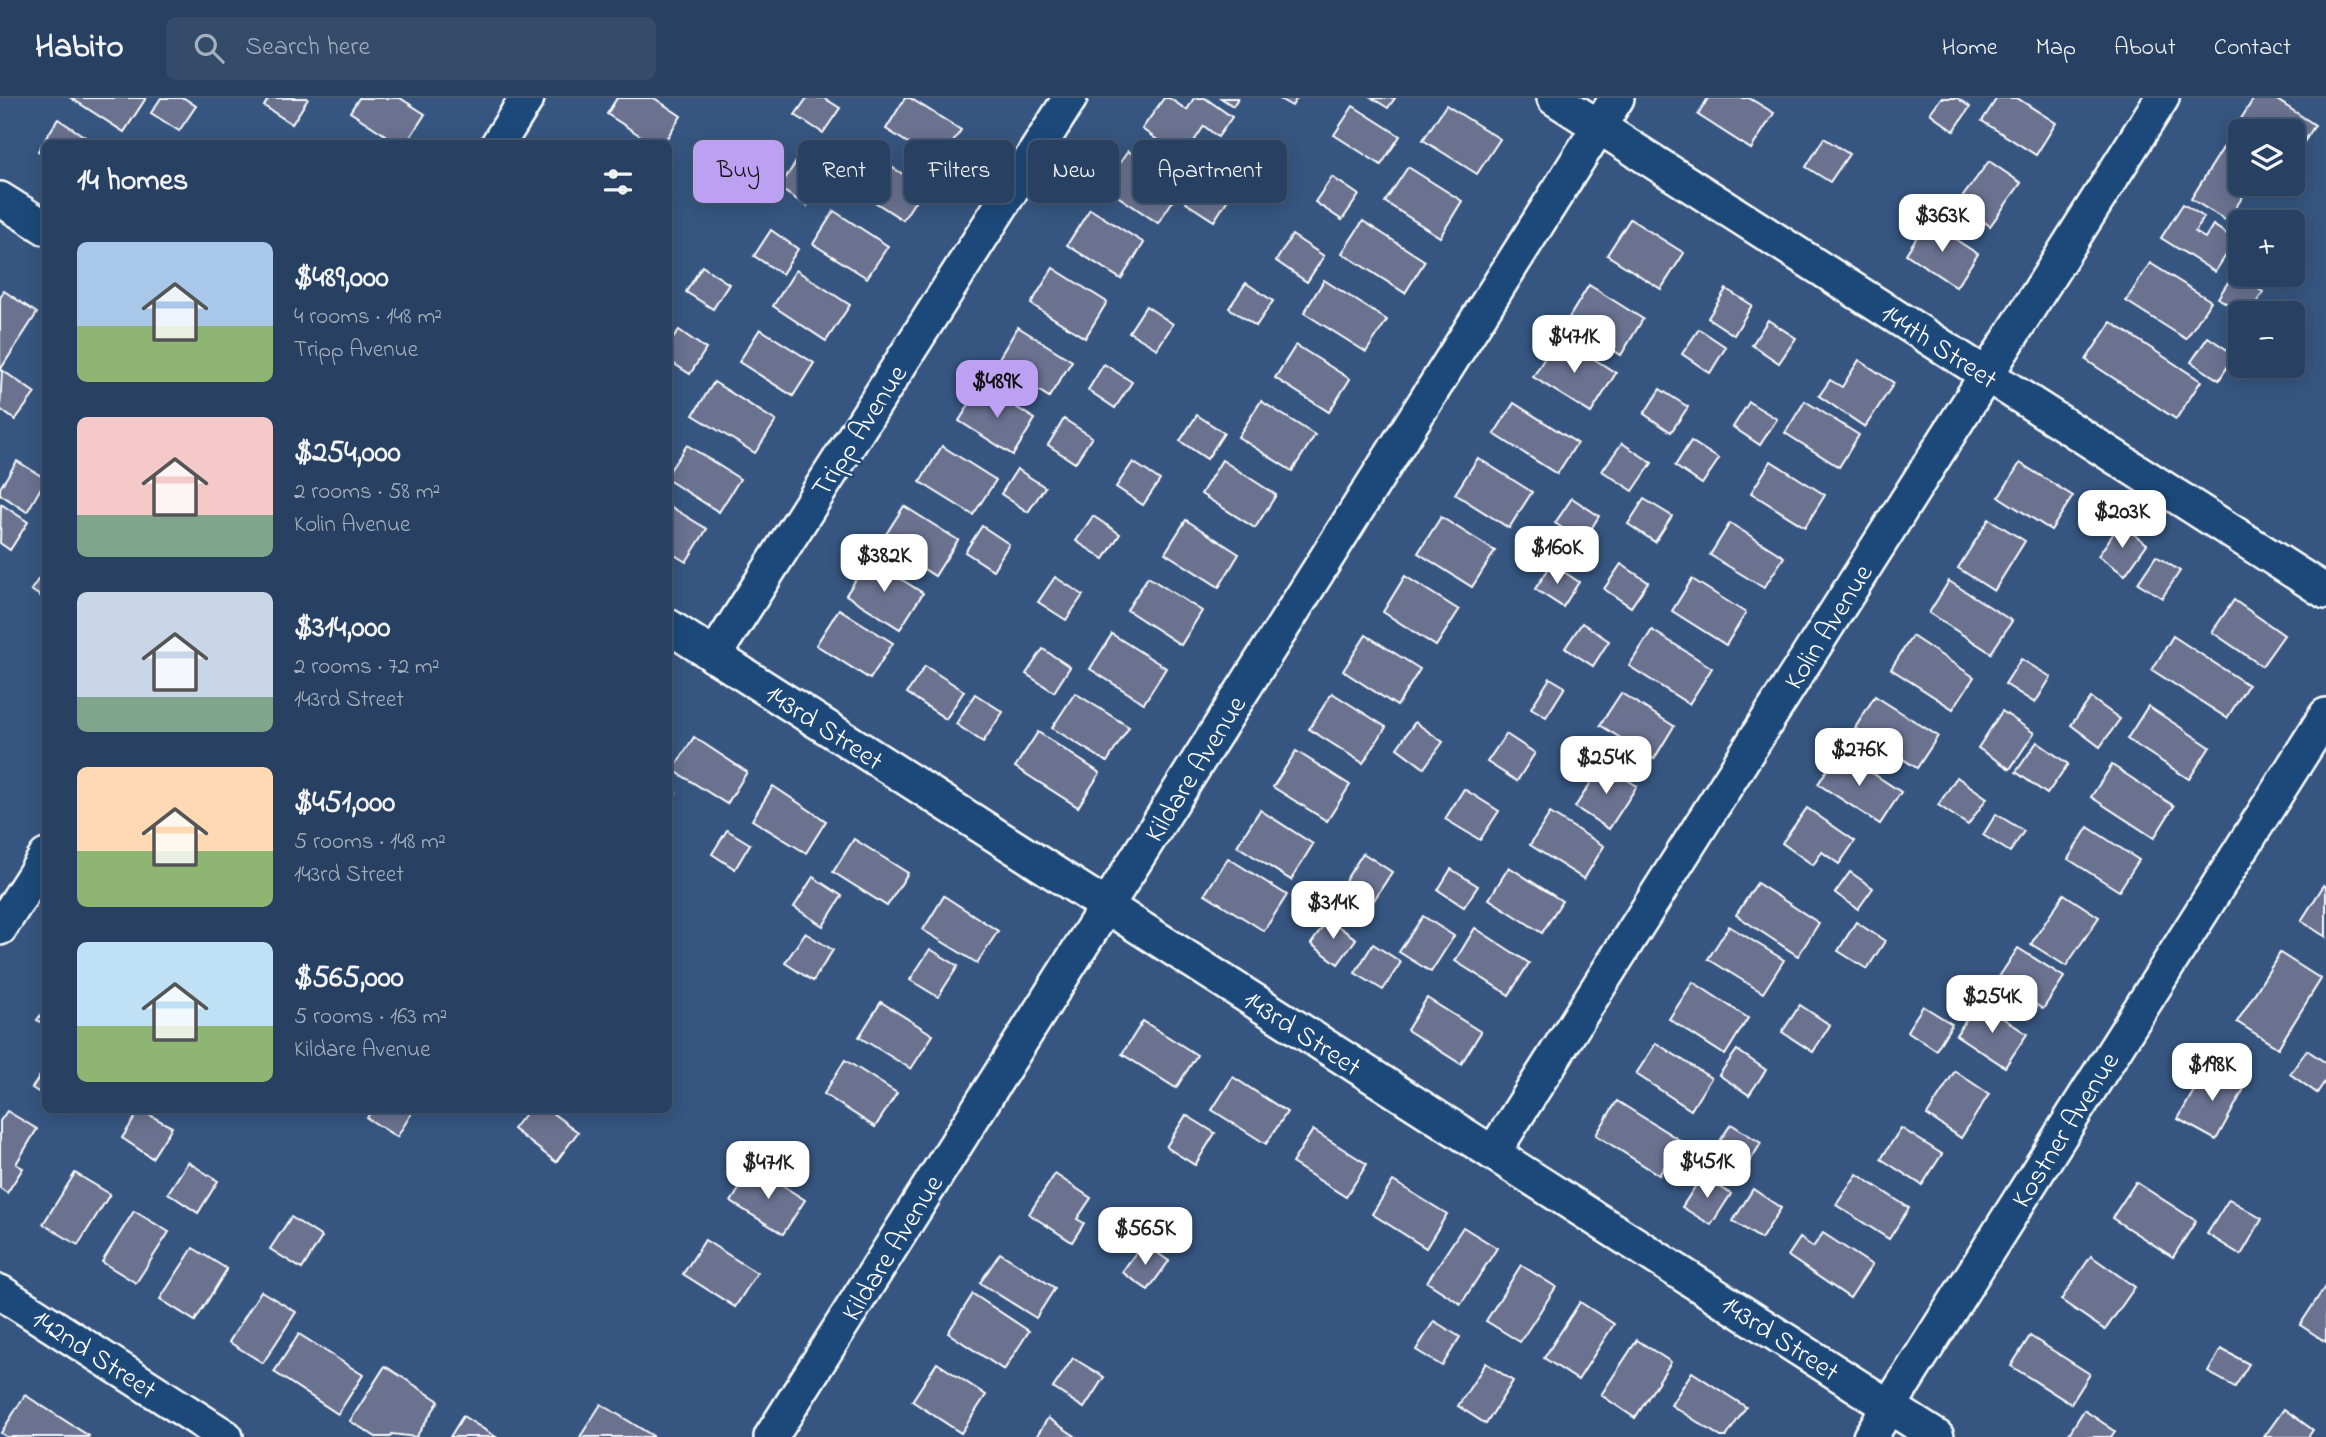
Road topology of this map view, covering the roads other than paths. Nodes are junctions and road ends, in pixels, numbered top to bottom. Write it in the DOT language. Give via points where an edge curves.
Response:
graph roads {
  1 [pos="527,98"];
  2 [pos="1070,98"];
  3 [pos="1554,98"];
  4 [pos="1617,98"];
  5 [pos="2162,98"];
  6 [pos="1599,127"];
  7 [pos="501,140"];
  8 [pos="0,199"];
  9 [pos="42,225"];
  10 [pos="1987,375"];
  11 [pos="2326,592"];
  12 [pos="672,629"];
  13 [pos="714,656"];
  14 [pos="2326,715"];
  15 [pos="42,862"];
  16 [pos="1107,906"];
  17 [pos="0,928"];
  18 [pos="1493,1153"];
  19 [pos="0,1292"];
  20 [pos="1889,1406"];
  21 [pos="226,1437"];
  22 [pos="771,1437"];
  23 [pos="1870,1437"];
  24 [pos="1937,1437"];
  1 -- 7 [label="street"];
  2 -- 13 [label="street, Tripp Avenue"];
  3 -- 6 [label="street, 144th Street"];
  4 -- 6 [label="street, Kildare Avenue"];
  5 -- 10 [label="street, Kolin Avenue"];
  6 -- 10 [label="street, 144th Street"];
  6 -- 16 [label="street, Kildare Avenue"];
  8 -- 9 [label="street"];
  10 -- 11 [label="street, 144th Street"];
  10 -- 18 [label="street, Kolin Avenue"];
  12 -- 13 [label="street, 143rd Street"];
  13 -- 16 [label="street, 143rd Street"];
  14 -- 20 [label="street, Kostner Avenue"];
  15 -- 17 [label="street"];
  16 -- 18 [label="street, 143rd Street"];
  16 -- 22 [label="street, Kildare Avenue"];
  18 -- 20 [label="street, 143rd Street"];
  19 -- 21 [label="street, 142nd Street"];
  20 -- 23 [label="street, Kostner Avenue"];
  20 -- 24 [label="street, 143rd Street"];
}
